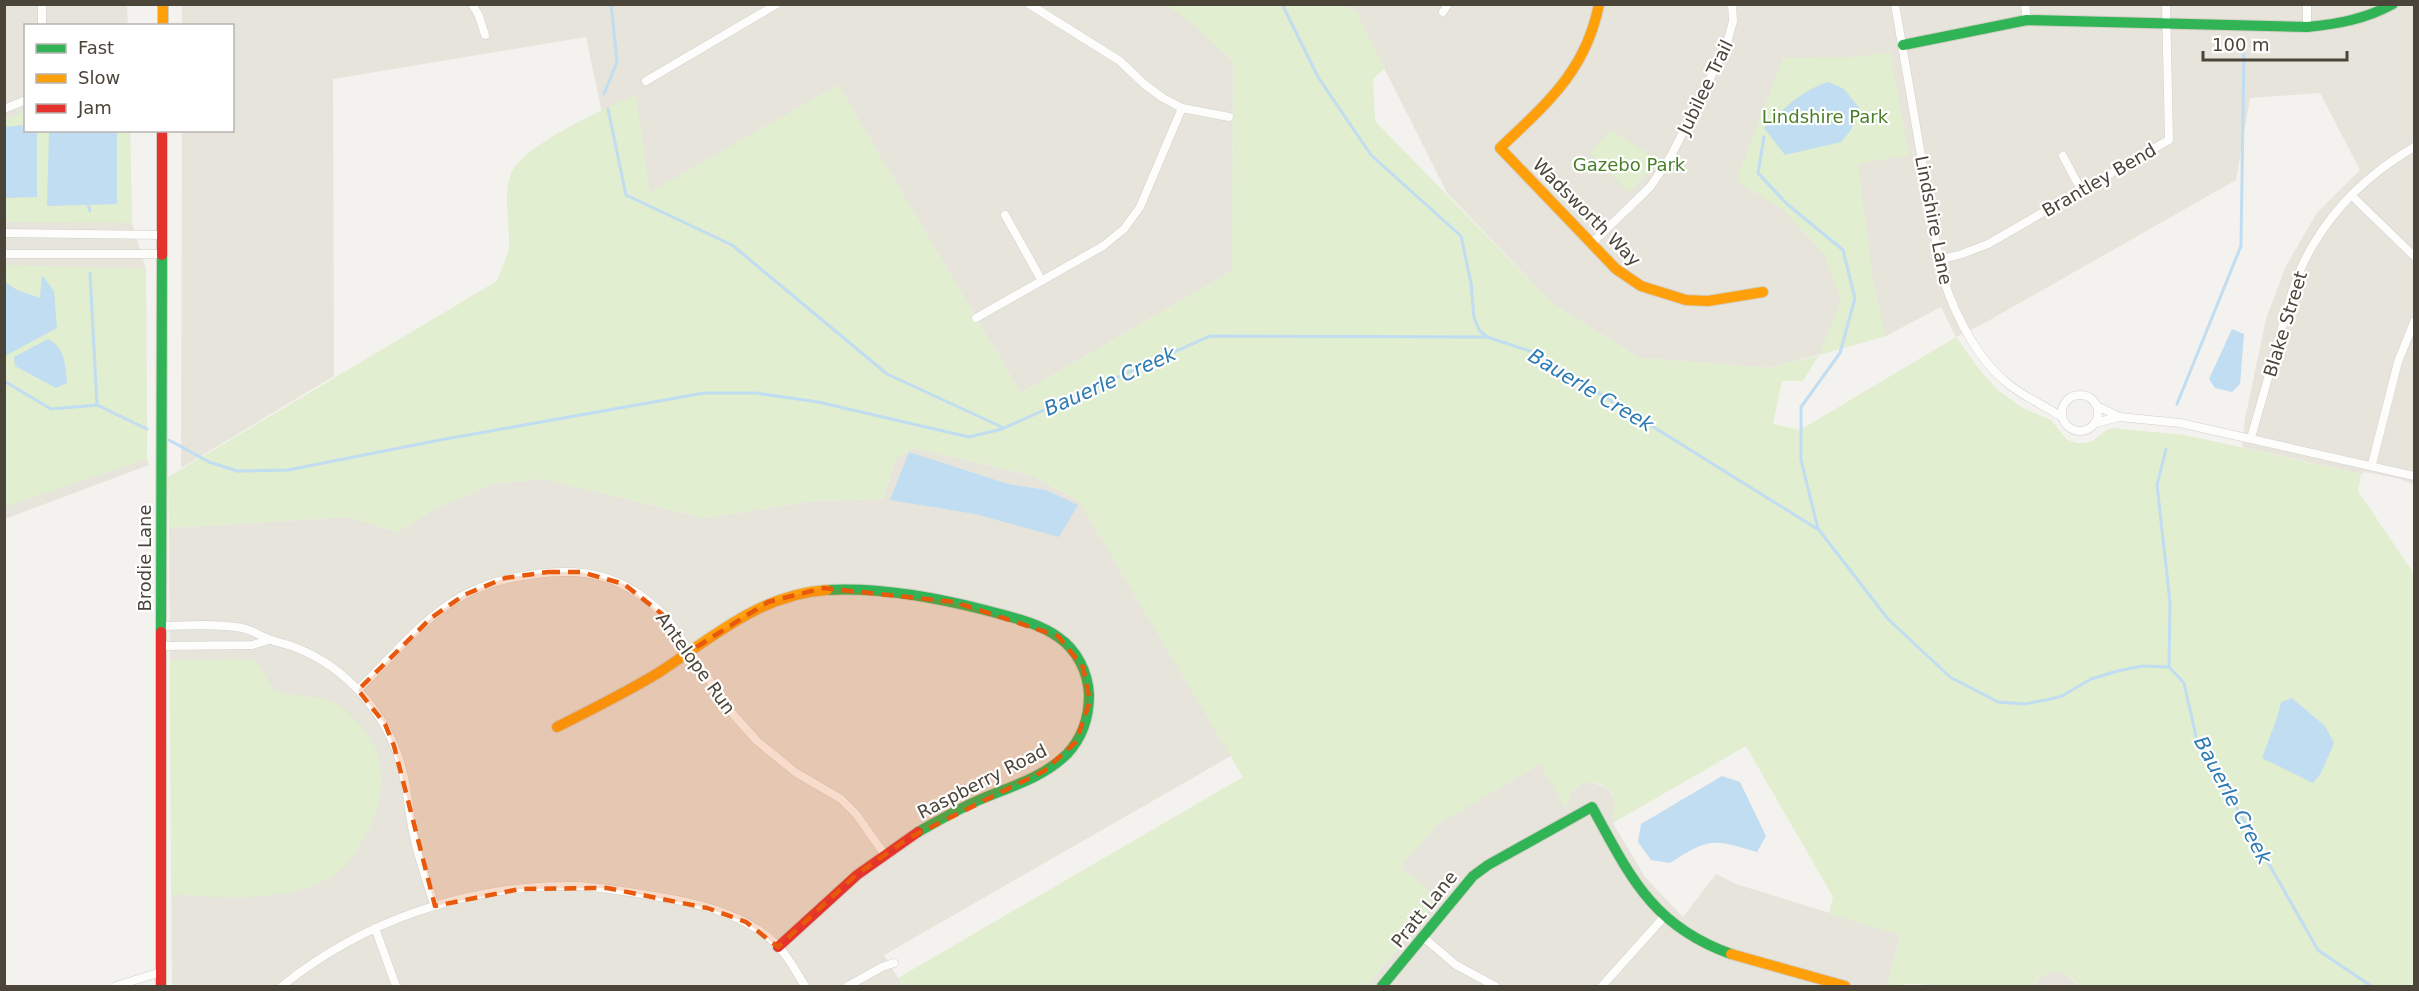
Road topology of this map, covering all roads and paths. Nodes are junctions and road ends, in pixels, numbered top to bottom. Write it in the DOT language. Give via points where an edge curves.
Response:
graph roads {
  1 [pos="42,4"];
  2 [pos="163,4"];
  3 [pos="472,4"];
  4 [pos="1029,4"];
  5 [pos="1448,4"];
  6 [pos="1599,4"];
  7 [pos="1732,4"];
  8 [pos="1895,4"];
  9 [pos="2025,4"];
  10 [pos="2166,4"];
  11 [pos="2307,4"];
  12 [pos="2393,4"];
  13 [pos="772,6"];
  14 [pos="1443,12"];
  15 [pos="2027,20"];
  16 [pos="42,24"];
  17 [pos="163,24"];
  18 [pos="2166,24"];
  19 [pos="2307,27"];
  20 [pos="485,35"];
  21 [pos="1903,45"];
  22 [pos="646,81"];
  23 [pos="24,101"];
  24 [pos="1182,108"];
  25 [pos="4,109"];
  26 [pos="1229,117"];
  27 [pos="162,132"];
  28 [pos="2415,147"];
  29 [pos="2063,156"];
  30 [pos="2081,190"];
  31 [pos="2351,195"];
  32 [pos="1005,215"];
  33 [pos="4,232"];
  34 [pos="161,235"];
  35 [pos="1590,244"];
  36 [pos="4,254"];
  37 [pos="160,254"];
  38 [pos="2415,256"];
  39 [pos="1939,260"];
  40 [pos="1042,281"];
  41 [pos="1763,292"];
  42 [pos="976,318"];
  43 [pos="2415,322"];
  44 [pos="2067,400"];
  45 [pos="2038,403"];
  46 [pos="2097,406"];
  47 [pos="2062,417"];
  48 [pos="2120,417"];
  49 [pos="2096,423"];
  50 [pos="2251,438"];
  51 [pos="2372,464"];
  52 [pos="2415,476"];
  53 [pos="160,626"];
  54 [pos="269,640"];
  55 [pos="160,646"];
  56 [pos="690,651"];
  57 [pos="358,690"];
  58 [pos="557,727"];
  59 [pos="885,855"];
  60 [pos="435,906"];
  61 [pos="1664,917"];
  62 [pos="375,928"];
  63 [pos="1423,937"];
  64 [pos="778,947"];
  65 [pos="894,963"];
  66 [pos="161,972"];
  67 [pos="116,987"];
  68 [pos="161,987"];
  69 [pos="282,987"];
  70 [pos="396,987"];
  71 [pos="805,987"];
  72 [pos="848,987"];
  73 [pos="1382,987"];
  74 [pos="1495,987"];
  75 [pos="1602,987"];
  76 [pos="1845,987"];
  1 -- 16 [label="street"];
  2 -- 17 [label="street"];
  3 -- 20 [label="street"];
  4 -- 24 [label="street" via="1100,47 1144,84"];
  5 -- 14 [label="street"];
  6 -- 35 [label="street, Wadsworth Way" via="1590,41 1574,72 1500,148"];
  7 -- 35 [label="street, Jubilee Trail" via="1733,21 1726,47 1671,156 1650,187"];
  8 -- 21 [label="street, Lindshire Lane"];
  9 -- 15 [label="street"];
  10 -- 18 [label="street, Brantley Bend"];
  11 -- 19 [label="street"];
  12 -- 19 [label="street" via="2348,24"];
  13 -- 22 [label="street"];
  15 -- 18 [label="street"];
  15 -- 21 [label="street"];
  18 -- 19 [label="street"];
  18 -- 30 [label="street, Brantley Bend" via="2169,140"];
  21 -- 39 [label="street, Lindshire Lane"];
  23 -- 25 [label="street"];
  24 -- 26 [label="street"];
  24 -- 40 [label="street" via="1131,221 1103,246"];
  27 -- 34 [label="street, Brodie Lane"];
  28 -- 31 [label="street, Blake Street"];
  29 -- 30 [label="street"];
  30 -- 39 [label="street, Brantley Bend" via="1988,244"];
  31 -- 38 [label="street"];
  31 -- 50 [label="street, Blake Street" via="2325,226 2300,270"];
  32 -- 40 [label="street"];
  33 -- 34 [label="street"];
  34 -- 37 [label="street, Brodie Lane"];
  35 -- 41 [label="street, Wadsworth Way" via="1616,269 1641,286 1664,295 1708,301"];
  36 -- 37 [label="street"];
  37 -- 53 [label="street, Brodie Lane"];
  39 -- 45 [label="street, Lindshire Lane" via="1954,307 1984,358 2008,384"];
  40 -- 42 [label="street"];
  43 -- 51 [label="street" via="2398,362"];
  44 -- 45 [label="street, Lindshire Lane"];
  44 -- 46 [label="street, Lindshire Lane" via="2084,395"];
  44 -- 47 [label="street"];
  45 -- 47 [label="street, Lindshire Lane"];
  46 -- 48 [label="street, Lindshire Lane"];
  46 -- 49 [label="street"];
  47 -- 49 [label="street, Lindshire Lane" via="2068,428 2074,430 2086,430"];
  48 -- 49 [label="street, Lindshire Lane"];
  48 -- 50 [label="street, Lindshire Lane" via="2180,423"];
  50 -- 51 [label="street, Lindshire Lane"];
  51 -- 52 [label="street, Lindshire Lane"];
  53 -- 54 [label="street" via="240,627"];
  53 -- 55 [label="street, Brodie Lane"];
  54 -- 55 [label="street" via="252,645"];
  54 -- 57 [label="street" via="318,658"];
  55 -- 66 [label="street, Brodie Lane"];
  56 -- 57 [label="street, Antelope Run" via="667,618 624,584 581,572 548,572 505,578 464,595 431,618"];
  56 -- 58 [label="street, Raspberry Road"];
  56 -- 59 [label="street, Antelope Run" via="757,741 795,772 841,800"];
  56 -- 59 [label="street, Raspberry Road" via="738,616 768,602 823,588 955,602 1031,623 1058,636 1071,648 1083,668 1090,701 1084,727 1064,758 936,822"];
  57 -- 60 [label="street" via="385,724 394,746 403,772 414,837"];
  59 -- 64 [label="street, Raspberry Road" via="849,881"];
  60 -- 62 [label="street"];
  60 -- 64 [label="street" via="520,889 607,888 707,908 746,922"];
  61 -- 63 [label="street, Pratt Lane" via="1635,882 1592,807 1480,870"];
  61 -- 75 [label="street"];
  61 -- 76 [label="street" via="1714,948"];
  62 -- 69 [label="street" via="311,963"];
  62 -- 70 [label="street"];
  63 -- 73 [label="street, Pratt Lane"];
  63 -- 74 [label="street" via="1456,964"];
  64 -- 71 [label="street"];
  65 -- 72 [label="street"];
  66 -- 67 [label="street"];
  66 -- 68 [label="street, Brodie Lane"];
}
